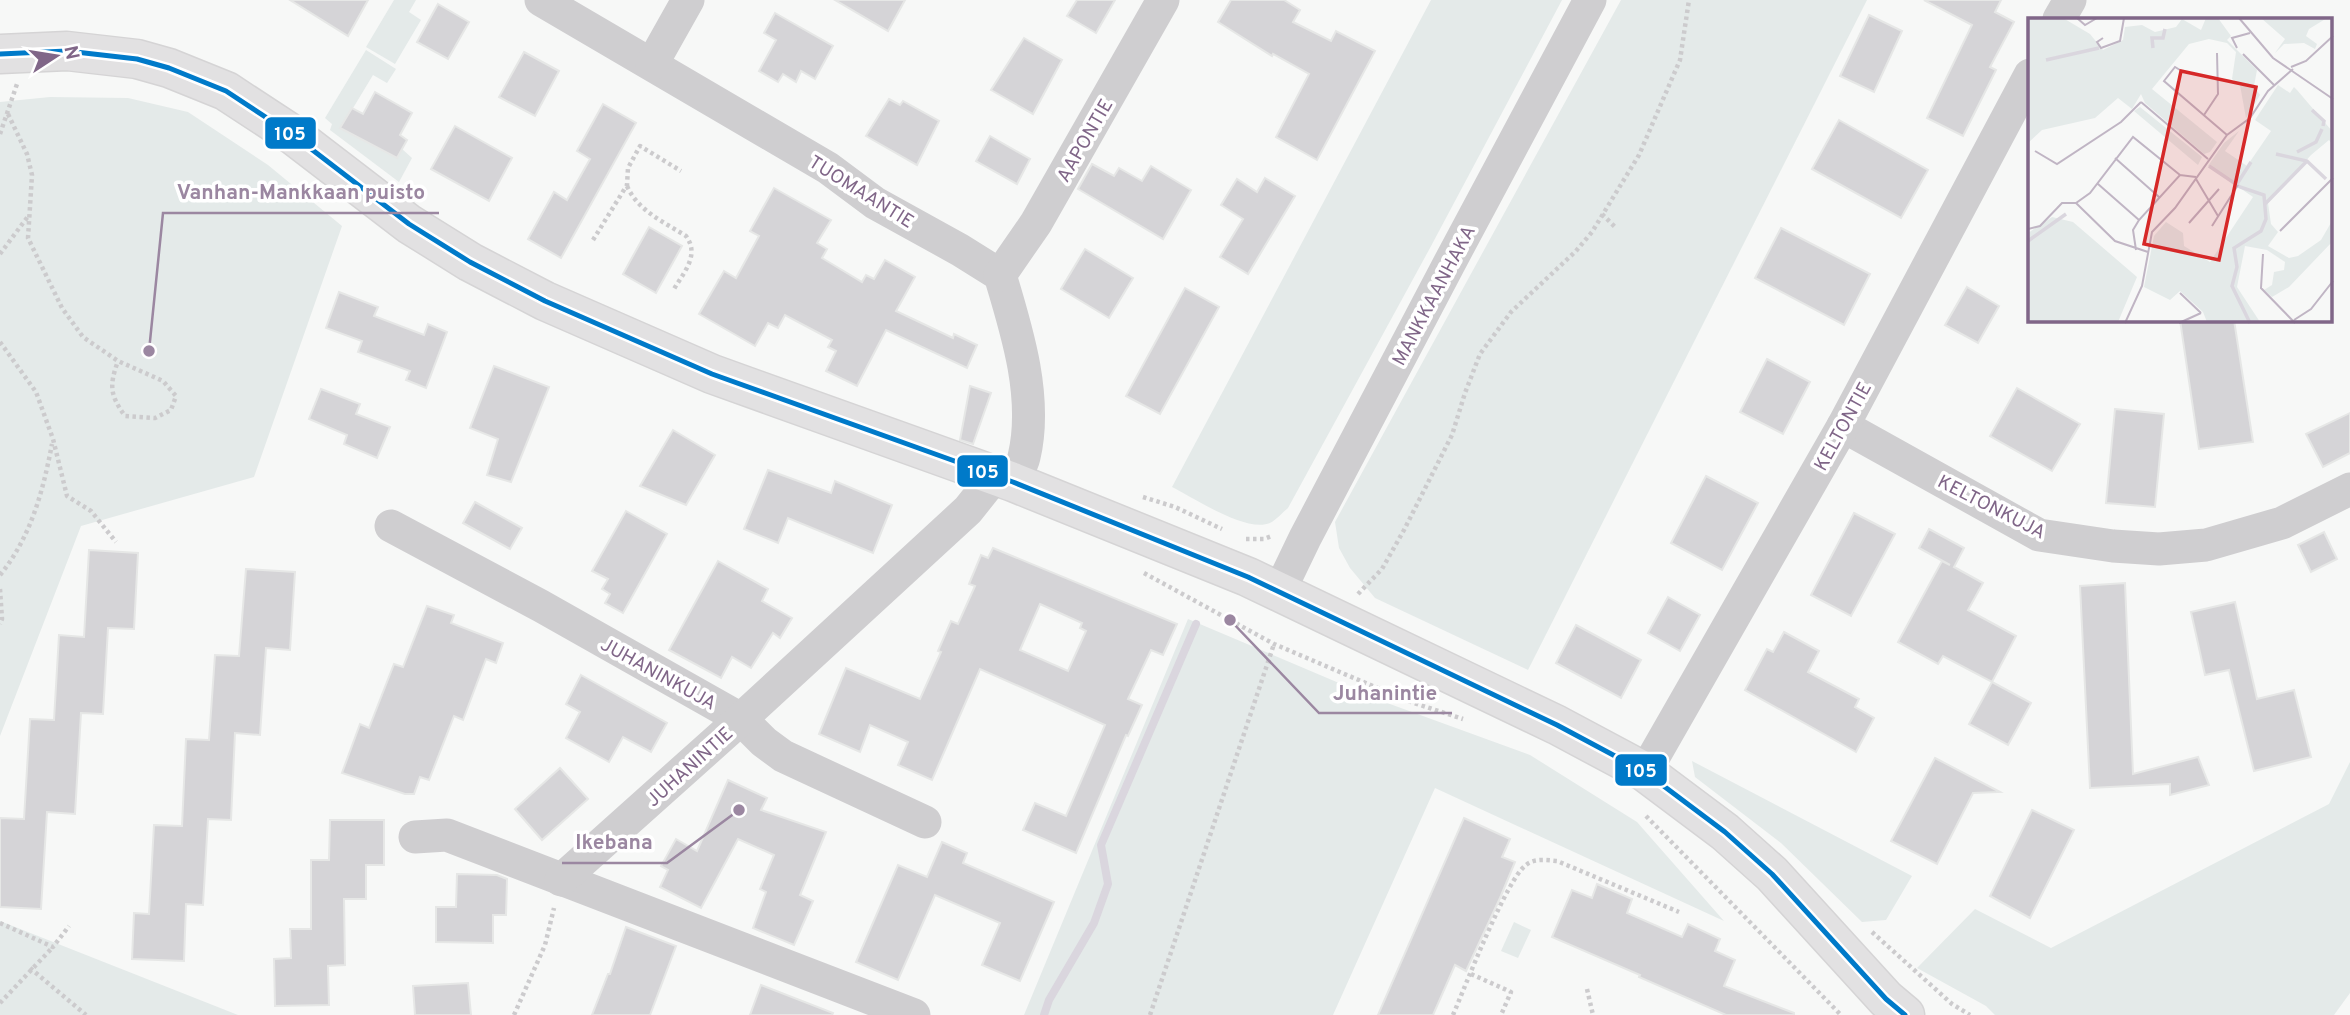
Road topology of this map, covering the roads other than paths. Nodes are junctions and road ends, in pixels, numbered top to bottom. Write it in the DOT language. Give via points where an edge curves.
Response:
graph roads {
  1 [pos="541,0"];
  2 [pos="688,0"];
  3 [pos="1163,0"];
  4 [pos="1590,0"];
  5 [pos="2070,0"];
  6 [pos="2060,18"];
  7 [pos="652,64"];
  8 [pos="9,68"];
  9 [pos="2028,79"];
  10 [pos="1000,275"];
  11 [pos="1843,426"];
  12 [pos="1004,479"];
  13 [pos="2350,489"];
  14 [pos="391,526"];
  15 [pos="1279,592"];
  16 [pos="741,719"];
  17 [pos="1646,772"];
  18 [pos="925,822"];
  19 [pos="415,837"];
  20 [pos="561,880"];
  21 [pos="914,1015"];
  22 [pos="1905,1015"];
  1 -- 7 [label="street, TUOMAANTIE"];
  2 -- 7 [label="street"];
  3 -- 10 [label="street, AAPONTIE" via="1037,223"];
  4 -- 15 [label="street, MANKKAANHAKA"];
  5 -- 6 [label="street"];
  7 -- 10 [label="street, TUOMAANTIE"];
  8 -- 12 [label="main road" via="66,51 125,57 169,68 226,91 293,135 409,224 545,301 712,374"];
  9 -- 11 [label="street, KELTONTIE"];
  10 -- 12 [label="street" via="1019,351 1027,412 1023,460"];
  11 -- 13 [label="street, KELTONKUJA" via="2039,535 2113,546 2206,545 2282,523"];
  11 -- 17 [label="street, KELTONTIE"];
  12 -- 15 [label="main road"];
  12 -- 16 [label="street, JUHANINTIE"];
  14 -- 16 [label="street, JUHANINKUJA"];
  15 -- 17 [label="main road"];
  16 -- 18 [label="street, JUHANINKUJA" via="783,756"];
  16 -- 20 [label="street, JUHANINTIE"];
  17 -- 22 [label="main road" via="1772,874"];
  19 -- 20 [label="street" via="447,835"];
  20 -- 21 [label="street"];
}
